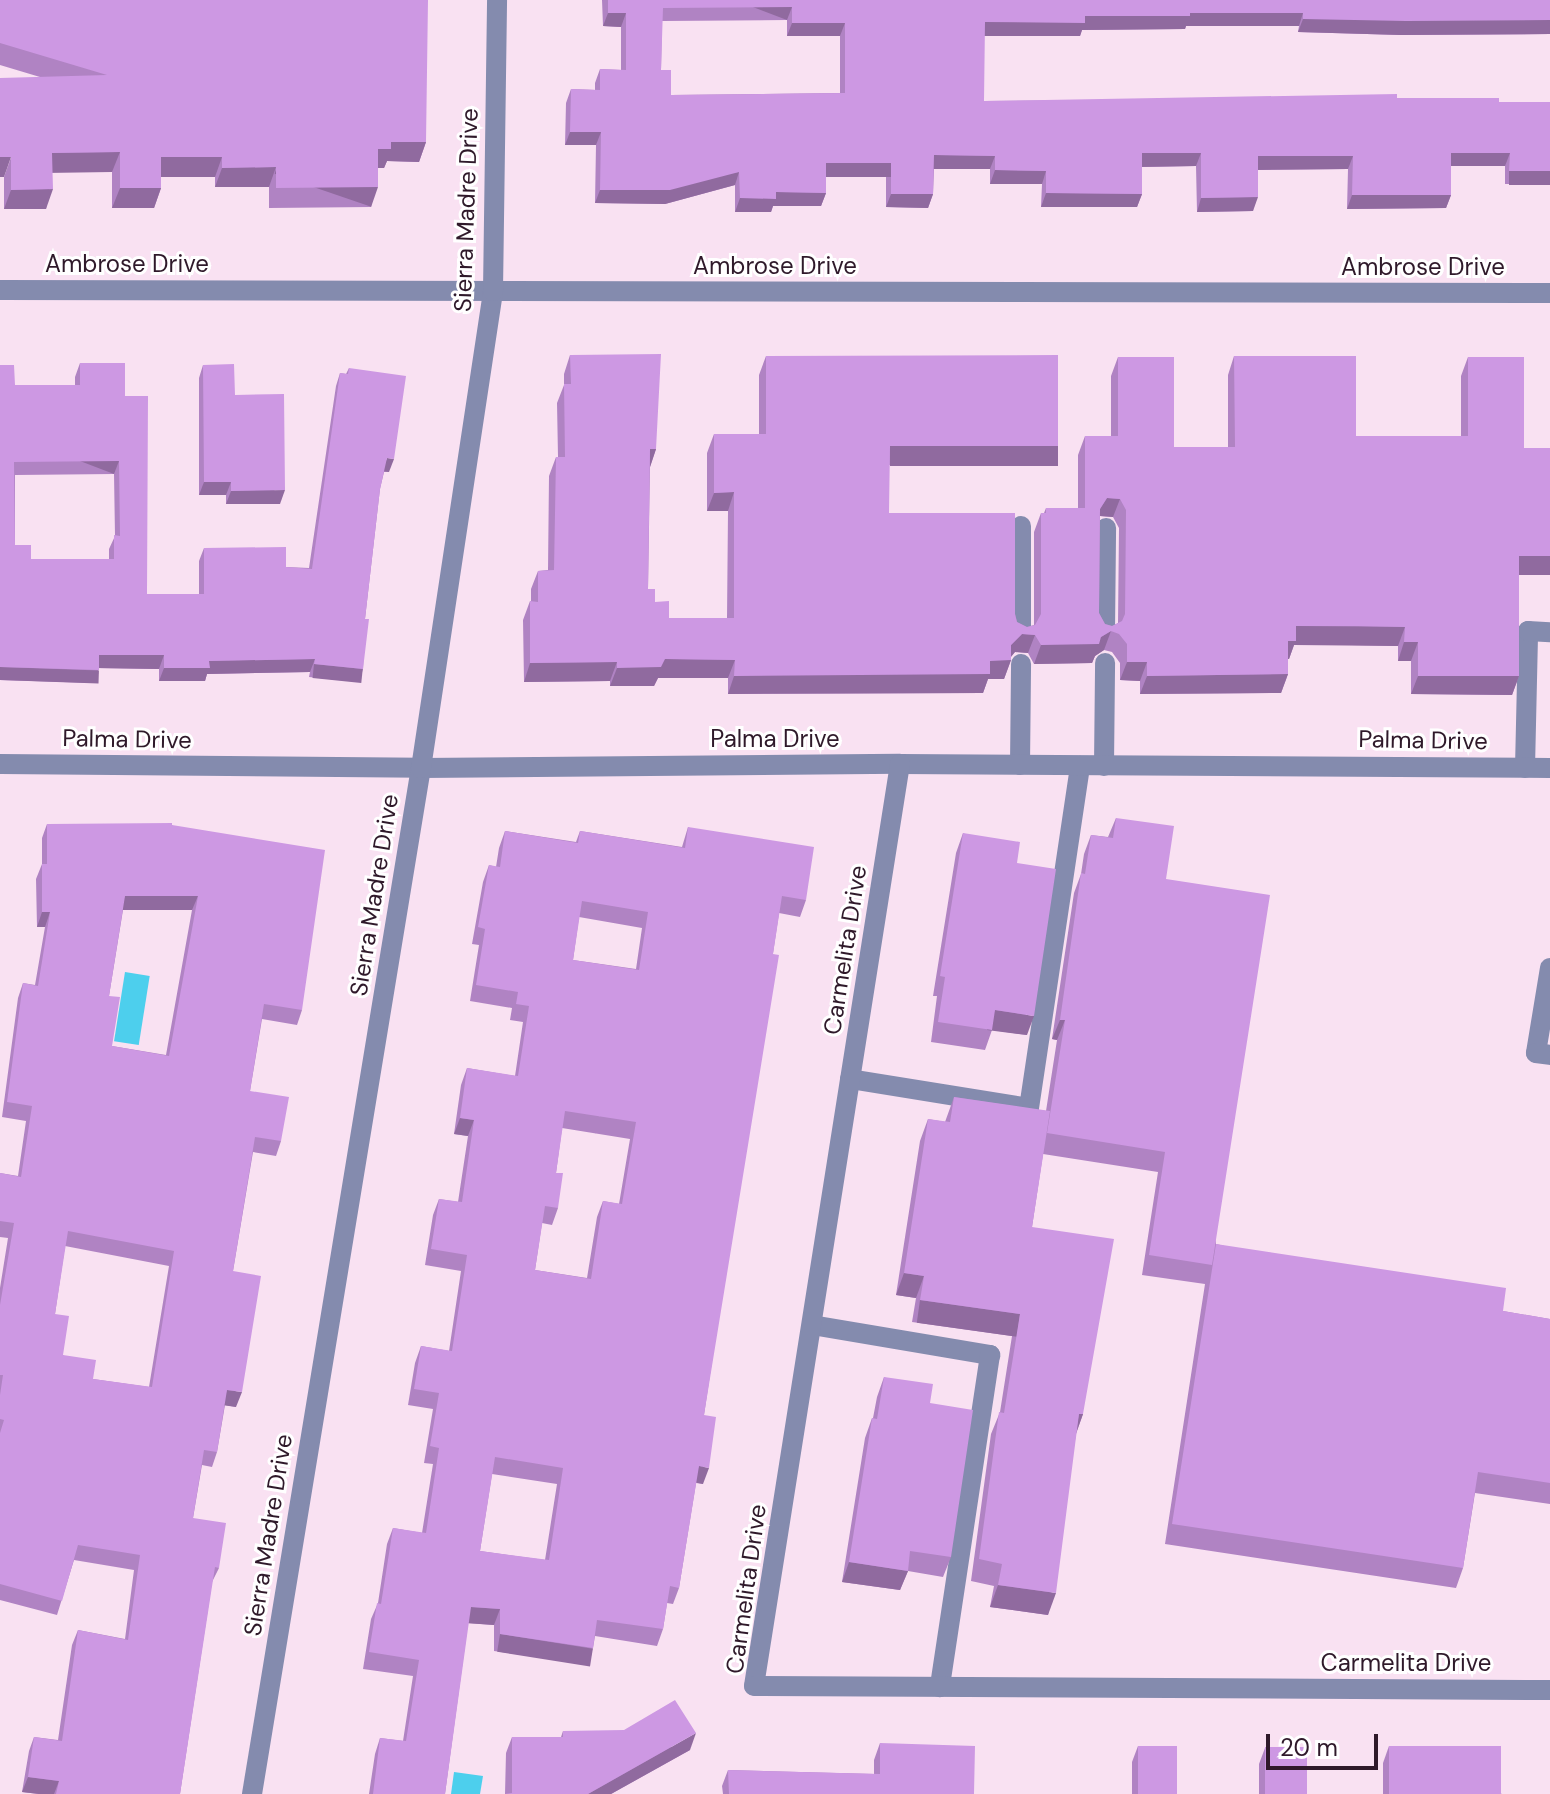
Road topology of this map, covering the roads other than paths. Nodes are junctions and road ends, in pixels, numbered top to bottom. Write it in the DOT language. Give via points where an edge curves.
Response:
graph roads {
  1 [pos="497,0"];
  2 [pos="0,290"];
  3 [pos="493,291"];
  4 [pos="1550,293"];
  5 [pos="1021,526"];
  6 [pos="1106,528"];
  7 [pos="1105,632"];
  8 [pos="1550,632"];
  9 [pos="1021,633"];
  10 [pos="1105,663"];
  11 [pos="1021,664"];
  12 [pos="0,764"];
  13 [pos="900,764"];
  14 [pos="1020,765"];
  15 [pos="1080,766"];
  16 [pos="1104,766"];
  17 [pos="421,768"];
  18 [pos="1525,768"];
  19 [pos="1550,768"];
  20 [pos="1550,968"];
  21 [pos="1550,1055"];
  22 [pos="850,1079"];
  23 [pos="812,1325"];
  24 [pos="940,1687"];
  25 [pos="1550,1690"];
  26 [pos="252,1794"];
  1 -- 3 [label="street, Sierra Madre Drive"];
  2 -- 3 [label="street, Ambrose Drive"];
  3 -- 4 [label="street, Ambrose Drive"];
  3 -- 17 [label="street, Sierra Madre Drive"];
  5 -- 9 [label="street"];
  6 -- 7 [label="street"];
  8 -- 18 [label="street" via="1528,631"];
  10 -- 16 [label="street"];
  11 -- 14 [label="street"];
  12 -- 17 [label="street, Palma Drive"];
  13 -- 14 [label="street, Palma Drive"];
  13 -- 17 [label="street, Palma Drive"];
  13 -- 22 [label="street, Carmelita Drive"];
  14 -- 15 [label="street, Palma Drive"];
  15 -- 16 [label="street, Palma Drive"];
  15 -- 22 [label="street" via="1029,1108"];
  16 -- 18 [label="street, Palma Drive"];
  17 -- 26 [label="street, Sierra Madre Drive"];
  18 -- 19 [label="street, Palma Drive"];
  20 -- 21 [label="street" via="1536,1053"];
  22 -- 23 [label="street, Carmelita Drive"];
  23 -- 24 [label="street" via="990,1355"];
  23 -- 24 [label="street, Carmelita Drive" via="754,1686"];
  24 -- 25 [label="street, Carmelita Drive"];
}
